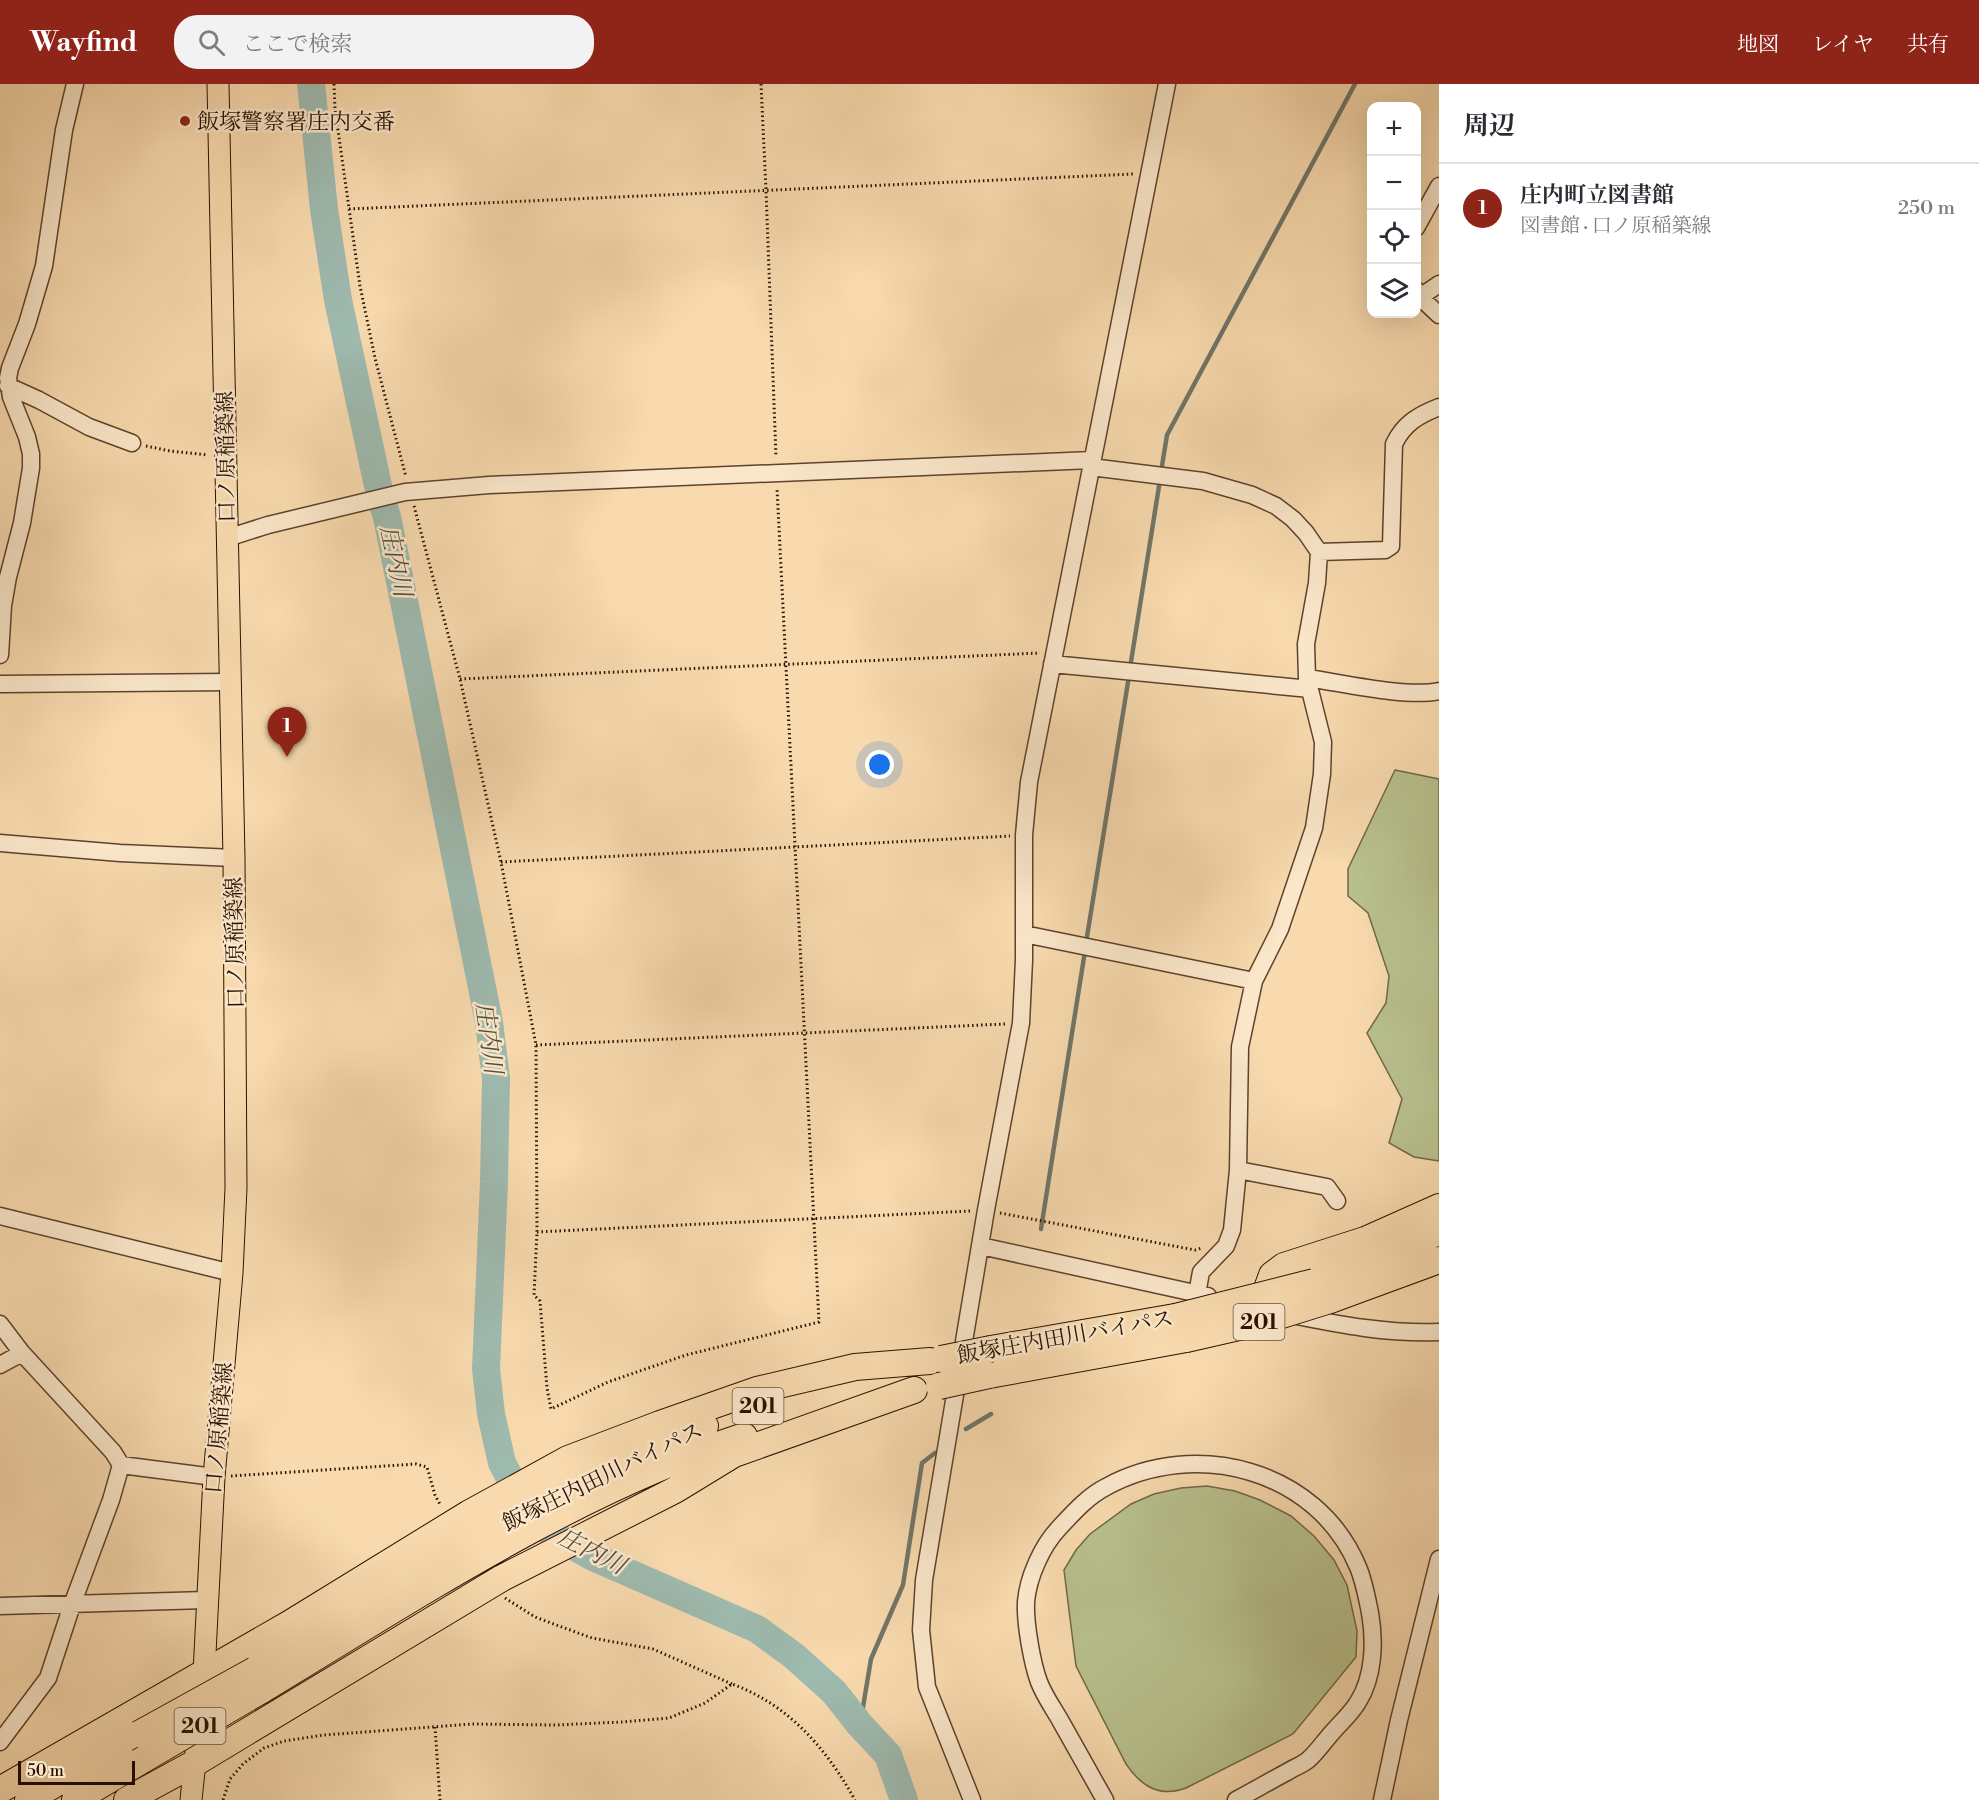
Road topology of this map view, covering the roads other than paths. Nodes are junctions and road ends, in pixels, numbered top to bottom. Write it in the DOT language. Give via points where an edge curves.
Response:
graph roads {
  1 [pos="75,84"];
  2 [pos="218,84"];
  3 [pos="1167,84"];
  4 [pos="1439,186"];
  5 [pos="1421,219"];
  6 [pos="1439,284"];
  7 [pos="1421,293"];
  8 [pos="1421,297"];
  9 [pos="1439,315"];
  10 [pos="8,386"];
  11 [pos="1439,407"];
  12 [pos="132,443"];
  13 [pos="1091,463"];
  14 [pos="227,538"];
  15 [pos="1319,552"];
  16 [pos="4,581"];
  17 [pos="0,655"];
  18 [pos="1053,658"];
  19 [pos="230,682"];
  20 [pos="0,684"];
  21 [pos="1309,684"];
  22 [pos="1439,691"];
  23 [pos="0,843"];
  24 [pos="234,858"];
  25 [pos="1024,934"];
  26 [pos="1254,981"];
  27 [pos="1238,1170"];
  28 [pos="1337,1201"];
  29 [pos="1439,1207"];
  30 [pos="0,1216"];
  31 [pos="1439,1232"];
  32 [pos="981,1246"];
  33 [pos="1439,1260"];
  34 [pos="232,1273"];
  35 [pos="1322,1291"];
  36 [pos="1197,1294"];
  37 [pos="1260,1308"];
  38 [pos="0,1324"];
  39 [pos="1180,1328"];
  40 [pos="1439,1332"];
  41 [pos="1420,1333"];
  42 [pos="1439,1345"];
  43 [pos="22,1353"];
  44 [pos="936,1360"];
  45 [pos="0,1365"];
  46 [pos="914,1390"];
  47 [pos="121,1465"];
  48 [pos="214,1477"];
  49 [pos="588,1489"];
  50 [pos="470,1530"];
  51 [pos="1439,1559"];
  52 [pos="206,1600"];
  53 [pos="72,1605"];
  54 [pos="0,1606"];
  55 [pos="204,1673"];
  56 [pos="258,1681"];
  57 [pos="0,1742"];
  58 [pos="195,1763"];
  59 [pos="0,1790"];
  60 [pos="28,1800"];
  61 [pos="75,1800"];
  62 [pos="127,1800"];
  63 [pos="191,1800"];
  64 [pos="972,1800"];
  65 [pos="1105,1800"];
  66 [pos="1236,1800"];
  67 [pos="1382,1800"];
  1 -- 10 [label="street" via="64,130 44,266 10,368"];
  2 -- 14 [label="main road, 口ノ原稲築線"];
  3 -- 13 [label="street"];
  4 -- 5 [label="street"];
  6 -- 7 [label="street"];
  8 -- 9 [label="street"];
  10 -- 12 [label="street" via="89,428"];
  10 -- 16 [label="street" via="27,437 31,468 22,523"];
  11 -- 15 [label="street" via="1414,419 1394,444 1391,546 1385,550"];
  13 -- 14 [label="street" via="489,485 407,492"];
  13 -- 15 [label="street" via="1203,482 1252,495 1293,519"];
  13 -- 18 [label="street"];
  14 -- 19 [label="main road, 口ノ原稲築線"];
  15 -- 21 [label="street" via="1306,644"];
  16 -- 17 [label="street"];
  18 -- 21 [label="street"];
  18 -- 25 [label="street" via="1029,782 1024,835"];
  19 -- 20 [label="street"];
  19 -- 24 [label="main road, 口ノ原稲築線"];
  21 -- 22 [label="street"];
  21 -- 26 [label="street" via="1323,742 1314,828 1280,929"];
  23 -- 24 [label="street"];
  24 -- 34 [label="main road, 口ノ原稲築線" via="236,1188"];
  25 -- 26 [label="street"];
  25 -- 32 [label="street" via="1021,1023"];
  26 -- 27 [label="street" via="1240,1047"];
  27 -- 28 [label="street" via="1327,1187"];
  27 -- 36 [label="street" via="1232,1230 1226,1246 1201,1272"];
  29 -- 37 [label="highway" via="1365,1239 1284,1266 1272,1275"];
  30 -- 34 [label="street"];
  31 -- 35 [label="highway, 飯塚庄内田川バイパス / 201"];
  32 -- 36 [label="street"];
  32 -- 64 [label="street" via="924,1580 921,1630 927,1687"];
  33 -- 35 [label="highway, 飯塚庄内田川バイパス / 201"];
  34 -- 48 [label="main road, 口ノ原稲築線"];
  35 -- 39 [label="highway, 飯塚庄内田川バイパス / 201, bridge" via="1256,1323"];
  36 -- 37 [label="street"];
  37 -- 41 [label="street" via="1352,1328"];
  38 -- 43 [label="street"];
  39 -- 44 [label="highway, 飯塚庄内田川バイパス / 201, bridge" via="991,1349"];
  39 -- 46 [label="highway, 飯塚庄内田川バイパス / 201, bridge"];
  40 -- 41 [label="street"];
  41 -- 42 [label="street"];
  43 -- 45 [label="street"];
  43 -- 47 [label="street"];
  44 -- 49 [label="highway, 飯塚庄内田川バイパス / 201" via="750,1408 675,1437"];
  44 -- 50 [label="highway" via="855,1367 757,1390 660,1424 568,1459"];
  46 -- 49 [label="highway, 飯塚庄内田川バイパス / 201" via="806,1416"];
  46 -- 58 [label="highway" via="734,1454"];
  47 -- 48 [label="street"];
  47 -- 53 [label="street"];
  48 -- 52 [label="main road, 口ノ原稲築線"];
  49 -- 50 [label="highway, 飯塚庄内田川バイパス / 201"];
  50 -- 55 [label="highway"];
  50 -- 56 [label="highway, 飯塚庄内田川バイパス / 201"];
  51 -- 67 [label="street"];
  52 -- 53 [label="street"];
  52 -- 55 [label="main road, 口ノ原稲築線"];
  53 -- 54 [label="street"];
  53 -- 57 [label="street" via="48,1678"];
  55 -- 58 [label="main road, 口ノ原稲築線"];
  55 -- 59 [label="highway"];
  56 -- 60 [label="highway, 飯塚庄内田川バイパス / 201, bridge" via="139,1734"];
  56 -- 61 [label="highway, 飯塚庄内田川バイパス / 201, bridge"];
  58 -- 62 [label="highway"];
  58 -- 63 [label="main road, 口ノ原稲築線"];
  65 -- 66 [label="street" via="1039,1683 1026,1602 1031,1582 1041,1554 1055,1533 1075,1510 1103,1488 1139,1471 1170,1464 1203,1463 1264,1476 1320,1511 1342,1537 1358,1566 1372,1627 1372,1654 1358,1702 1308,1760"];
}
